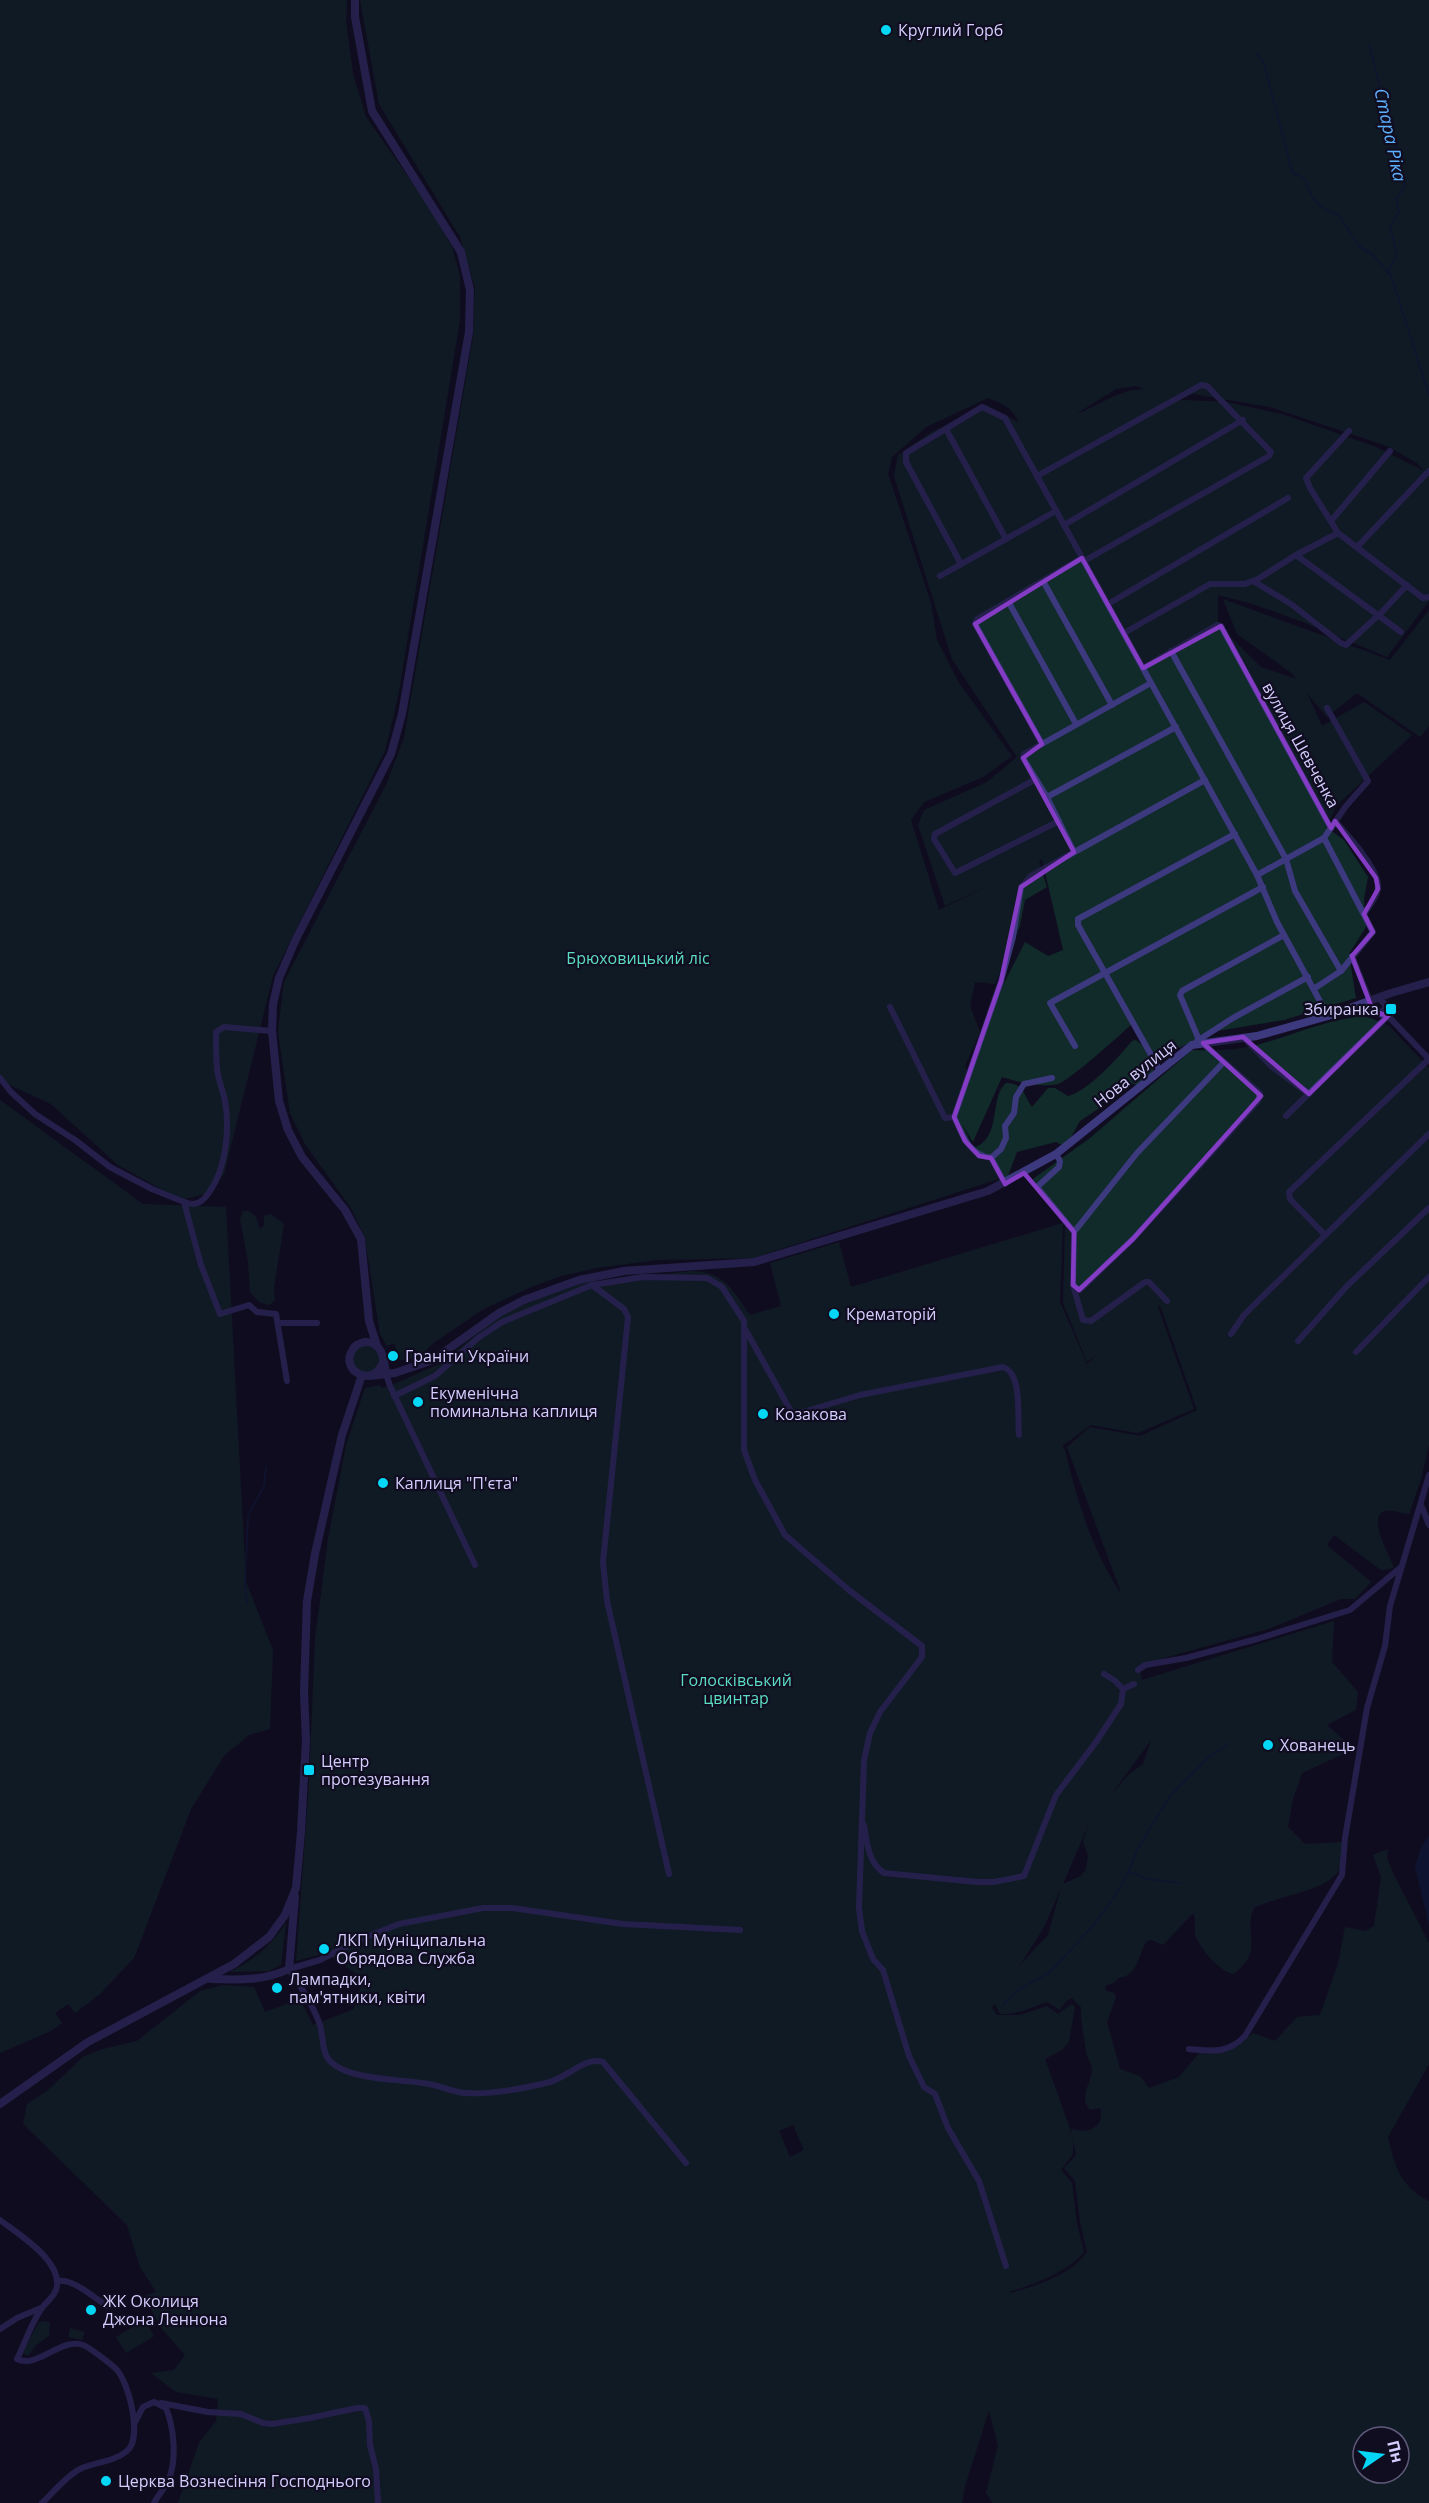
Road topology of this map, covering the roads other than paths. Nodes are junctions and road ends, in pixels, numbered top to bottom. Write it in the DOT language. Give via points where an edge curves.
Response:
graph roads {
  1 [pos="355,0"];
  2 [pos="1243,420"];
  3 [pos="946,429"];
  4 [pos="1349,431"];
  5 [pos="1390,451"];
  6 [pos="1429,471"];
  7 [pos="1036,476"];
  8 [pos="1288,498"];
  9 [pos="1056,511"];
  10 [pos="1331,521"];
  11 [pos="1064,525"];
  12 [pos="1338,533"];
  13 [pos="1006,539"];
  14 [pos="1357,547"];
  15 [pos="1296,555"];
  16 [pos="1083,559"];
  17 [pos="961,564"];
  18 [pos="940,576"];
  19 [pos="1043,581"];
  20 [pos="1254,581"];
  21 [pos="1407,585"];
  22 [pos="1429,597"];
  23 [pos="1008,601"];
  24 [pos="1108,604"];
  25 [pos="1378,616"];
  26 [pos="1401,632"];
  27 [pos="1124,633"];
  28 [pos="1171,651"];
  29 [pos="1143,668"];
  30 [pos="1151,683"];
  31 [pos="1112,705"];
  32 [pos="1327,708"];
  33 [pos="1076,724"];
  34 [pos="1176,727"];
  35 [pos="1042,744"];
  36 [pos="1036,779"];
  37 [pos="1205,780"];
  38 [pos="1047,798"];
  39 [pos="1059,821"];
  40 [pos="1333,825"];
  41 [pos="1235,834"];
  42 [pos="1324,838"];
  43 [pos="1074,852"];
  44 [pos="1286,859"];
  45 [pos="1257,875"];
  46 [pos="1263,887"];
  47 [pos="1364,914"];
  48 [pos="1284,935"];
  49 [pos="1352,956"];
  50 [pos="1341,971"];
  51 [pos="1105,973"];
  52 [pos="1308,977"];
  53 [pos="1429,982"];
  54 [pos="1315,988"];
  55 [pos="1378,1002"];
  56 [pos="891,1007"];
  57 [pos="1379,1013"];
  58 [pos="1328,1016"];
  59 [pos="1388,1016"];
  60 [pos="272,1031"];
  61 [pos="1243,1037"];
  62 [pos="1198,1042"];
  63 [pos="1075,1046"];
  64 [pos="1429,1059"];
  65 [pos="1223,1063"];
  66 [pos="1159,1070"];
  67 [pos="0,1078"];
  68 [pos="1052,1078"];
  69 [pos="1309,1094"];
  70 [pos="1286,1116"];
  71 [pos="954,1117"];
  72 [pos="1429,1134"];
  73 [pos="1056,1154"];
  74 [pos="991,1158"];
  75 [pos="1005,1184"];
  76 [pos="184,1202"];
  77 [pos="1429,1208"];
  78 [pos="1074,1232"];
  79 [pos="1324,1234"];
  80 [pos="1429,1277"];
  81 [pos="592,1285"];
  82 [pos="1073,1285"];
  83 [pos="1167,1301"];
  84 [pos="369,1321"];
  85 [pos="279,1323"];
  86 [pos="317,1323"];
  87 [pos="744,1326"];
  88 [pos="1231,1334"];
  89 [pos="1298,1341"];
  90 [pos="356,1345"];
  91 [pos="377,1346"];
  92 [pos="1356,1352"];
  93 [pos="384,1360"];
  94 [pos="386,1374"];
  95 [pos="365,1376"];
  96 [pos="287,1381"];
  97 [pos="394,1396"];
  98 [pos="1019,1435"];
  99 [pos="1429,1475"];
  100 [pos="1422,1506"];
  101 [pos="1429,1525"];
  102 [pos="475,1565"];
  103 [pos="1402,1567"];
  104 [pos="1138,1670"];
  105 [pos="1104,1674"];
  106 [pos="1134,1684"];
  107 [pos="1123,1689"];
  108 [pos="862,1810"];
  109 [pos="669,1874"];
  110 [pos="296,1888"];
  111 [pos="740,1930"];
  112 [pos="289,1969"];
  113 [pos="209,1978"];
  114 [pos="1189,2049"];
  115 [pos="0,2104"];
  116 [pos="686,2163"];
  117 [pos="0,2220"];
  118 [pos="1006,2266"];
  119 [pos="57,2282"];
  120 [pos="107,2306"];
  121 [pos="42,2308"];
  122 [pos="0,2329"];
  123 [pos="161,2403"];
  124 [pos="135,2422"];
  125 [pos="42,2503"];
  126 [pos="154,2503"];
  127 [pos="378,2503"];
  1 -- 60 [label="street" via="372,111 461,252 470,290 469,332 392,754 279,978"];
  2 -- 7 [label="street" via="1207,386 1201,385"];
  2 -- 11 [label="street"];
  2 -- 16 [label="street" via="1271,452 1269,456"];
  3 -- 7 [label="street" via="982,408 1005,418"];
  3 -- 13 [label="street"];
  3 -- 17 [label="street" via="906,453 906,462"];
  4 -- 10 [label="street" via="1306,478"];
  5 -- 10 [label="street"];
  6 -- 14 [label="street"];
  7 -- 9 [label="street"];
  8 -- 24 [label="street"];
  9 -- 11 [label="street"];
  9 -- 13 [label="street"];
  10 -- 12 [label="street"];
  11 -- 16 [label="street"];
  12 -- 14 [label="street"];
  12 -- 15 [label="street"];
  13 -- 17 [label="street"];
  14 -- 21 [label="street"];
  15 -- 20 [label="street"];
  15 -- 25 [label="street"];
  16 -- 19 [label="street"];
  16 -- 24 [label="street"];
  17 -- 18 [label="street"];
  19 -- 23 [label="street"];
  19 -- 31 [label="street"];
  20 -- 25 [label="street" via="1346,645"];
  20 -- 27 [label="street" via="1210,584"];
  21 -- 22 [label="street" via="1423,598"];
  21 -- 25 [label="street"];
  23 -- 33 [label="street"];
  23 -- 35 [label="street" via="975,624"];
  24 -- 27 [label="street"];
  25 -- 26 [label="street"];
  27 -- 29 [label="street"];
  28 -- 29 [label="street"];
  28 -- 40 [label="street, вулиця Шевченка" via="1221,626"];
  28 -- 44 [label="street"];
  29 -- 30 [label="street"];
  30 -- 31 [label="street"];
  30 -- 34 [label="street"];
  31 -- 33 [label="street"];
  32 -- 40 [label="street" via="1368,782"];
  33 -- 35 [label="street"];
  34 -- 37 [label="street"];
  34 -- 38 [label="street"];
  35 -- 36 [label="street" via="1023,758"];
  36 -- 38 [label="street"];
  36 -- 39 [label="street" via="935,834 934,839 955,873"];
  37 -- 41 [label="street"];
  37 -- 43 [label="street"];
  38 -- 39 [label="street"];
  39 -- 43 [label="street"];
  40 -- 42 [label="street, вулиця Шевченка"];
  40 -- 47 [label="street" via="1371,867 1376,878 1378,889"];
  41 -- 45 [label="street"];
  41 -- 51 [label="street" via="1078,919"];
  42 -- 44 [label="street"];
  42 -- 47 [label="street"];
  43 -- 71 [label="street" via="1031,876 1021,887 1001,981"];
  44 -- 45 [label="street"];
  44 -- 50 [label="street" via="1295,891"];
  45 -- 46 [label="street"];
  46 -- 48 [label="street"];
  46 -- 51 [label="street"];
  47 -- 49 [label="street" via="1373,932"];
  48 -- 52 [label="street"];
  48 -- 62 [label="street" via="1182,991 1181,1001"];
  49 -- 50 [label="street"];
  49 -- 55 [label="street"];
  50 -- 54 [label="street"];
  51 -- 63 [label="street" via="1050,1003"];
  51 -- 66 [label="street"];
  52 -- 54 [label="street"];
  52 -- 62 [label="street"];
  53 -- 55 [label="street, Нова вулиця"];
  54 -- 58 [label="street"];
  55 -- 57 [label="street"];
  55 -- 57 [label="street"];
  55 -- 58 [label="street, Нова вулиця"];
  55 -- 59 [label="street"];
  56 -- 71 [label="street" via="945,1118"];
  57 -- 59 [label="street"];
  58 -- 61 [label="street, Нова вулиця"];
  59 -- 64 [label="street"];
  59 -- 69 [label="street"];
  60 -- 76 [label="street" via="224,1027 216,1032 217,1072 226,1121 221,1170 213,1188 199,1204"];
  60 -- 84 [label="street" via="279,1101 288,1130 302,1157 345,1210 361,1239"];
  61 -- 62 [label="street, Нова вулиця"];
  61 -- 69 [label="street" via="1271,1066"];
  62 -- 65 [label="street"];
  62 -- 66 [label="street, Нова вулиця"];
  64 -- 79 [label="street" via="1289,1192 1290,1199"];
  65 -- 78 [label="street" via="1137,1153"];
  65 -- 82 [label="street" via="1260,1093 1258,1101 1133,1239 1083,1287 1079,1290"];
  66 -- 73 [label="street, Нова вулиця"];
  67 -- 76 [label="street" via="35,1114 110,1167"];
  68 -- 74 [label="street" via="1024,1084 1005,1126 1006,1138"];
  69 -- 70 [label="street"];
  71 -- 74 [label="street" via="965,1141 979,1156"];
  72 -- 79 [label="street"];
  73 -- 75 [label="street, Нова вулиця"];
  73 -- 78 [label="street" via="1059,1167 1037,1187"];
  74 -- 75 [label="street"];
  75 -- 94 [label="street, Нова вулиця" via="753,1262 624,1270 579,1280 499,1313 434,1360"];
  76 -- 85 [label="street" via="201,1265 220,1314 249,1305 257,1312 276,1314"];
  77 -- 89 [label="street"];
  78 -- 82 [label="street"];
  79 -- 88 [label="street" via="1244,1315"];
  80 -- 92 [label="street"];
  81 -- 87 [label="street" via="643,1277 707,1278 722,1287"];
  81 -- 97 [label="street" via="502,1322 435,1376"];
  81 -- 109 [label="street" via="624,1309 628,1317 603,1562 607,1601"];
  82 -- 83 [label="street" via="1080,1316 1086,1322 1145,1282"];
  84 -- 90 [label="street" via="367,1332"];
  84 -- 91 [label="street"];
  85 -- 86 [label="street"];
  85 -- 96 [label="street"];
  87 -- 98 [label="street" via="793,1415 860,1395 1003,1366 1012,1371 1017,1383"];
  87 -- 108 [label="street" via="744,1450 755,1480 785,1535 893,1626 918,1642 923,1651 880,1712 870,1733 864,1760"];
  90 -- 91 [label="street" via="367,1342"];
  90 -- 95 [label="street" via="349,1360 354,1371"];
  91 -- 93 [label="street"];
  93 -- 94 [label="street"];
  93 -- 95 [label="street" via="379,1371"];
  94 -- 95 [label="street, Нова вулиця"];
  94 -- 97 [label="street"];
  95 -- 110 [label="street" via="342,1435 307,1601 306,1741"];
  97 -- 102 [label="street"];
  99 -- 100 [label="street"];
  100 -- 101 [label="street"];
  100 -- 103 [label="street"];
  103 -- 104 [label="street" via="1350,1610 1257,1640 1145,1665"];
  103 -- 114 [label="street" via="1367,1708 1342,1875 1245,2036 1222,2052"];
  105 -- 107 [label="street"];
  106 -- 107 [label="street"];
  107 -- 108 [label="street" via="1121,1704 1056,1795 1024,1876 977,1882 884,1873 867,1847"];
  108 -- 118 [label="street" via="858,1898 862,1931 873,1959 883,1970 918,2077 935,2094 948,2128 980,2181"];
  110 -- 112 [label="street"];
  110 -- 113 [label="street" via="285,1915 269,1937"];
  111 -- 112 [label="street" via="616,1923 512,1908 483,1908 399,1924 320,1960"];
  112 -- 113 [label="street" via="255,1980"];
  112 -- 116 [label="street" via="314,2010 327,2058 335,2064 374,2078 472,2093 552,2082 595,2059 603,2062"];
  113 -- 115 [label="street" via="88,2042"];
  117 -- 119 [label="street" via="41,2251"];
  119 -- 120 [label="street" via="70,2283"];
  119 -- 121 [label="street" via="53,2297"];
  121 -- 122 [label="street"];
  121 -- 124 [label="street" via="17,2359 42,2356 72,2344 83,2345 116,2369 126,2388"];
  123 -- 124 [label="street" via="148,2403"];
  123 -- 126 [label="street" via="170,2417 174,2451 169,2479"];
  123 -- 127 [label="street" via="241,2414 272,2424 365,2408"];
  124 -- 125 [label="street" via="134,2440 128,2451 79,2470"];
}
